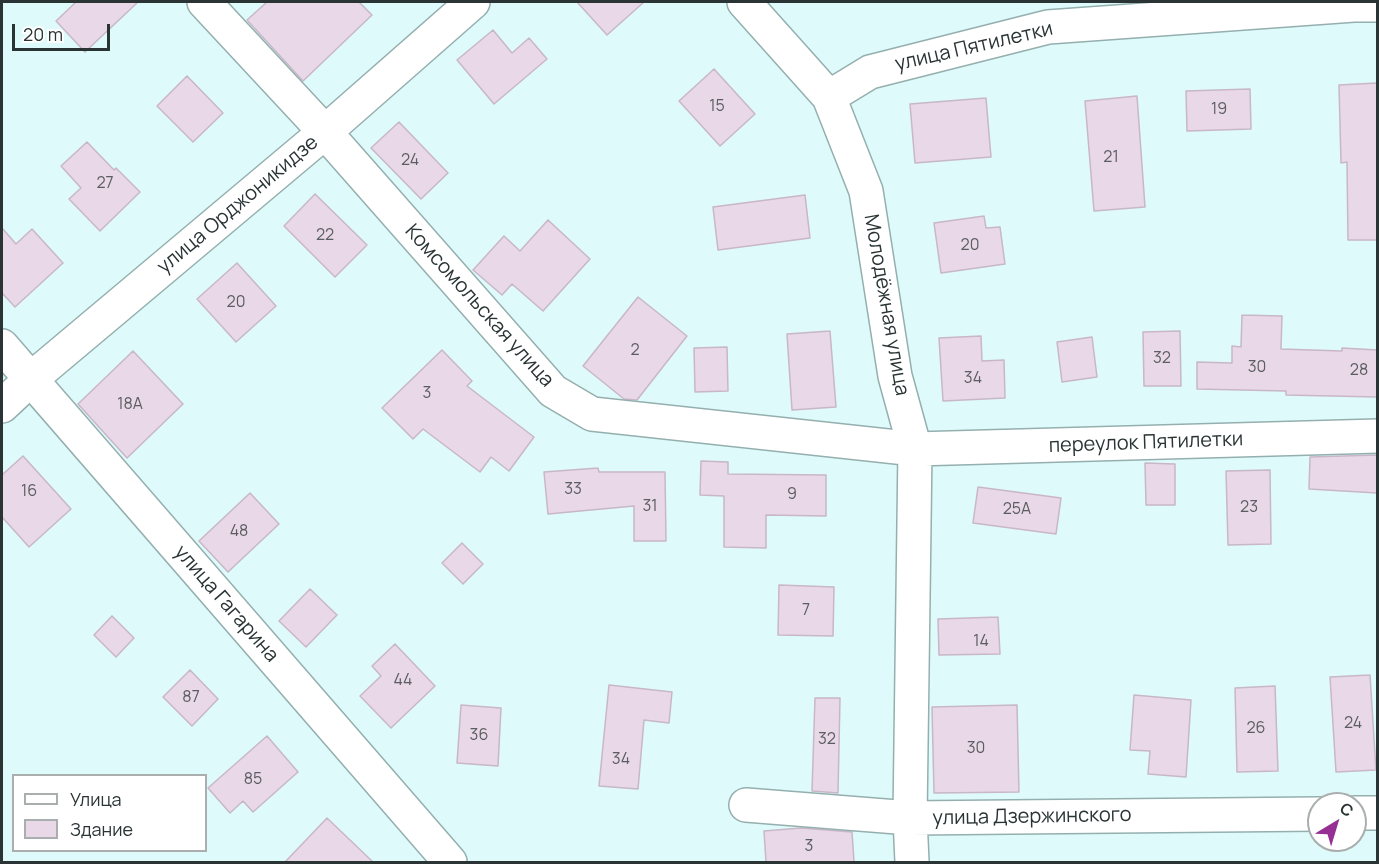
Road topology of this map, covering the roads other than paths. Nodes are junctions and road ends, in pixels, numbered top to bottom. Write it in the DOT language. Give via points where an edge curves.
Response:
graph roads {
  1 [pos="204,2"];
  2 [pos="473,2"];
  3 [pos="744,2"];
  4 [pos="1377,5"];
  5 [pos="829,98"];
  6 [pos="325,132"];
  7 [pos="2,346"];
  8 [pos="31,379"];
  9 [pos="2,406"];
  10 [pos="1377,436"];
  11 [pos="915,449"];
  12 [pos="746,804"];
  13 [pos="1307,814"];
  14 [pos="910,818"];
  15 [pos="450,862"];
  16 [pos="912,862"];
  1 -- 6 [label="street, Комсомольская улица"];
  2 -- 6 [label="street, улица Орджоникидзе"];
  3 -- 5 [label="street, Молодёжная улица"];
  4 -- 5 [label="street, улица Пятилетки" via="1048,27 870,72"];
  5 -- 11 [label="street, Молодёжная улица" via="866,191 895,376"];
  6 -- 8 [label="street, улица Орджоникидзе"];
  6 -- 11 [label="street, Комсомольская улица" via="553,391 592,414"];
  7 -- 8 [label="street, улица Гагарина"];
  8 -- 9 [label="street, улица Орджоникидзе"];
  8 -- 15 [label="street, улица Гагарина"];
  10 -- 11 [label="street, переулок Пятилетки"];
  11 -- 14 [label="street, Молодёжная улица"];
  12 -- 14 [label="street, улица Дзержинского"];
  13 -- 14 [label="street, улица Дзержинского"];
  14 -- 16 [label="street, Молодёжная улица"];
}
